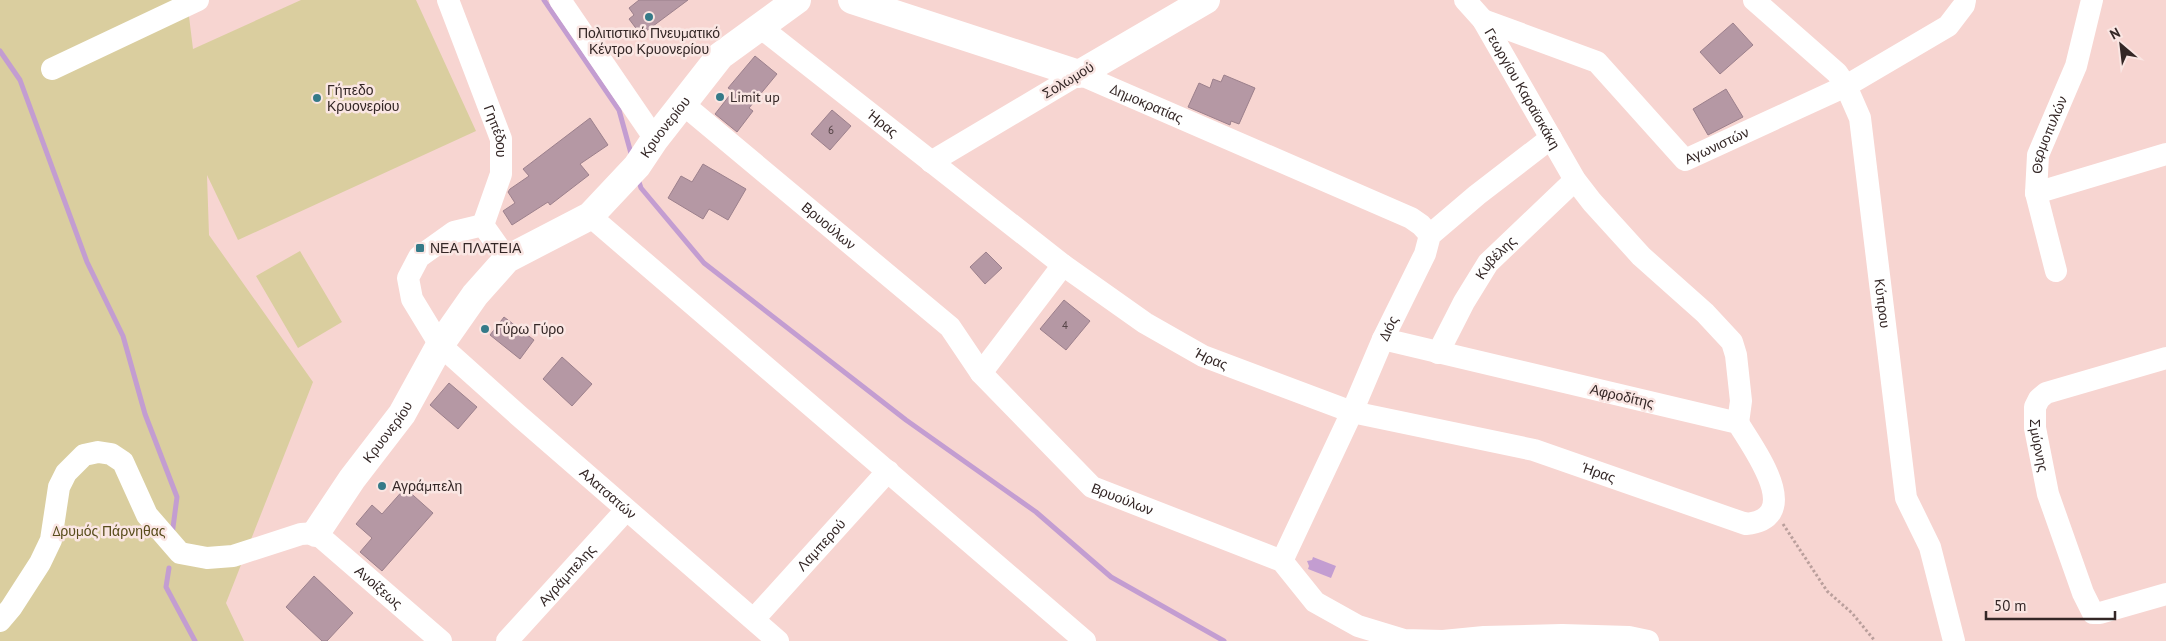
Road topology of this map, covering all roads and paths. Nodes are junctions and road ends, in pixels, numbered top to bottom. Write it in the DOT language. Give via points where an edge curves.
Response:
graph roads {
  1 [pos="198,0"];
  2 [pos="448,0"];
  3 [pos="560,0"];
  4 [pos="797,0"];
  5 [pos="852,0"];
  6 [pos="1206,0"];
  7 [pos="1465,0"];
  8 [pos="1754,0"];
  9 [pos="2092,0"];
  10 [pos="1965,2"];
  11 [pos="1483,20"];
  12 [pos="760,26"];
  13 [pos="52,69"];
  14 [pos="1078,74"];
  15 [pos="1846,86"];
  16 [pos="683,104"];
  17 [pos="1551,138"];
  18 [pos="655,139"];
  19 [pos="2166,154"];
  20 [pos="931,162"];
  21 [pos="1575,180"];
  22 [pos="2036,193"];
  23 [pos="590,216"];
  24 [pos="483,224"];
  25 [pos="1430,235"];
  26 [pos="507,260"];
  27 [pos="1063,265"];
  28 [pos="2056,271"];
  29 [pos="1383,339"];
  30 [pos="440,345"];
  31 [pos="1438,353"];
  32 [pos="2166,358"];
  33 [pos="981,373"];
  34 [pos="1352,412"];
  35 [pos="1738,423"];
  36 [pos="888,471"];
  37 [pos="626,510"];
  38 [pos="1771,510"];
  39 [pos="316,533"];
  40 [pos="1282,561"];
  41 [pos="2166,594"];
  42 [pos="754,619"];
  43 [pos="0,621"];
  44 [pos="442,641"];
  45 [pos="507,641"];
  46 [pos="778,641"];
  47 [pos="1085,641"];
  48 [pos="1648,641"];
  49 [pos="1875,641"];
  50 [pos="1954,641"];
  1 -- 13 [label="street"];
  2 -- 24 [label="street, Γηπέδου" via="501,139 501,174"];
  3 -- 18 [label="street"];
  4 -- 12 [label="main road, Κρυονερίου"];
  5 -- 14 [label="main road, Δημοκρατίας"];
  6 -- 14 [label="main road, Σολωμού"];
  7 -- 11 [label="street, Γεωργίου Καραϊσκάκη"];
  8 -- 15 [label="street, Κύπρου" via="1837,72"];
  9 -- 22 [label="street, Θερμοπυλών" via="2076,66 2038,155"];
  10 -- 15 [label="street, Αγωνιστών" via="1948,26"];
  11 -- 15 [label="street, Αγωνιστών" via="1597,62 1685,160"];
  11 -- 17 [label="street, Γεωργίου Καραϊσκάκη"];
  12 -- 16 [label="main road, Κρυονερίου" via="720,56"];
  12 -- 20 [label="street, Ήρας"];
  14 -- 20 [label="street, Σολωμού"];
  14 -- 25 [label="street, Δημοκρατίας" via="1411,218"];
  15 -- 50 [label="street, Κύπρου" via="1860,118 1906,498 1930,547"];
  16 -- 18 [label="main road, Κρυονερίου"];
  16 -- 33 [label="street, Βρυούλων" via="950,327"];
  17 -- 21 [label="street, Γεωργίου Καραϊσκάκη"];
  17 -- 25 [label="street"];
  18 -- 23 [label="main road, Κρυονερίου" via="637,166"];
  19 -- 22 [label="street"];
  20 -- 27 [label="street, Ήρας"];
  21 -- 31 [label="street, Κυβέλης" via="1488,263"];
  21 -- 35 [label="street, Γεωργίου Καραϊσκάκη" via="1641,256 1705,313 1732,342 1741,400"];
  22 -- 28 [label="street, Θερμοπυλών"];
  23 -- 26 [label="main road, Κρυονερίου"];
  23 -- 36 [label="street"];
  24 -- 26 [label="street"];
  24 -- 30 [label="street, Αλατσατών" via="447,236 419,257 408,278 412,298"];
  25 -- 29 [label="street, Διός" via="1425,254"];
  26 -- 30 [label="main road, Κρυονερίου" via="475,296"];
  27 -- 33 [label="street"];
  27 -- 34 [label="street, Ήρας" via="1145,323 1203,356"];
  29 -- 31 [label="street, Αφροδίτης"];
  29 -- 34 [label="street, Διός"];
  30 -- 37 [label="street, Αλατσατών"];
  30 -- 39 [label="main road, Κρυονερίου" via="402,414"];
  31 -- 35 [label="street, Αφροδίτης"];
  32 -- 41 [label="street, Σμύρνης" via="2046,393 2035,407 2035,428 2048,494 2093,613"];
  33 -- 40 [label="street, Βρυούλων" via="1092,487"];
  34 -- 38 [label="street, Ήρας" via="1534,450 1746,524 1761,520"];
  34 -- 40 [label="street, Διός"];
  35 -- 38 [label="street" via="1772,479 1774,500"];
  36 -- 42 [label="street, Λαμπερού"];
  36 -- 47 [label="street"];
  37 -- 42 [label="street, Αλατσατών"];
  37 -- 45 [label="street, Αγράμπελης"];
  38 -- 49 [label="path" via="1788,529 1827,591 1852,613"];
  39 -- 43 [label="street" via="301,534 233,556 207,558 180,553 147,515 123,462 110,454 98,452 84,456 66,474 59,487 51,540 40,563"];
  39 -- 44 [label="street, Ανοίξεως"];
  40 -- 48 [label="street, Βρυούλων" via="1315,602 1358,626 1404,640 1562,635 1629,637"];
  42 -- 46 [label="street, Αλατσατών"];
}
